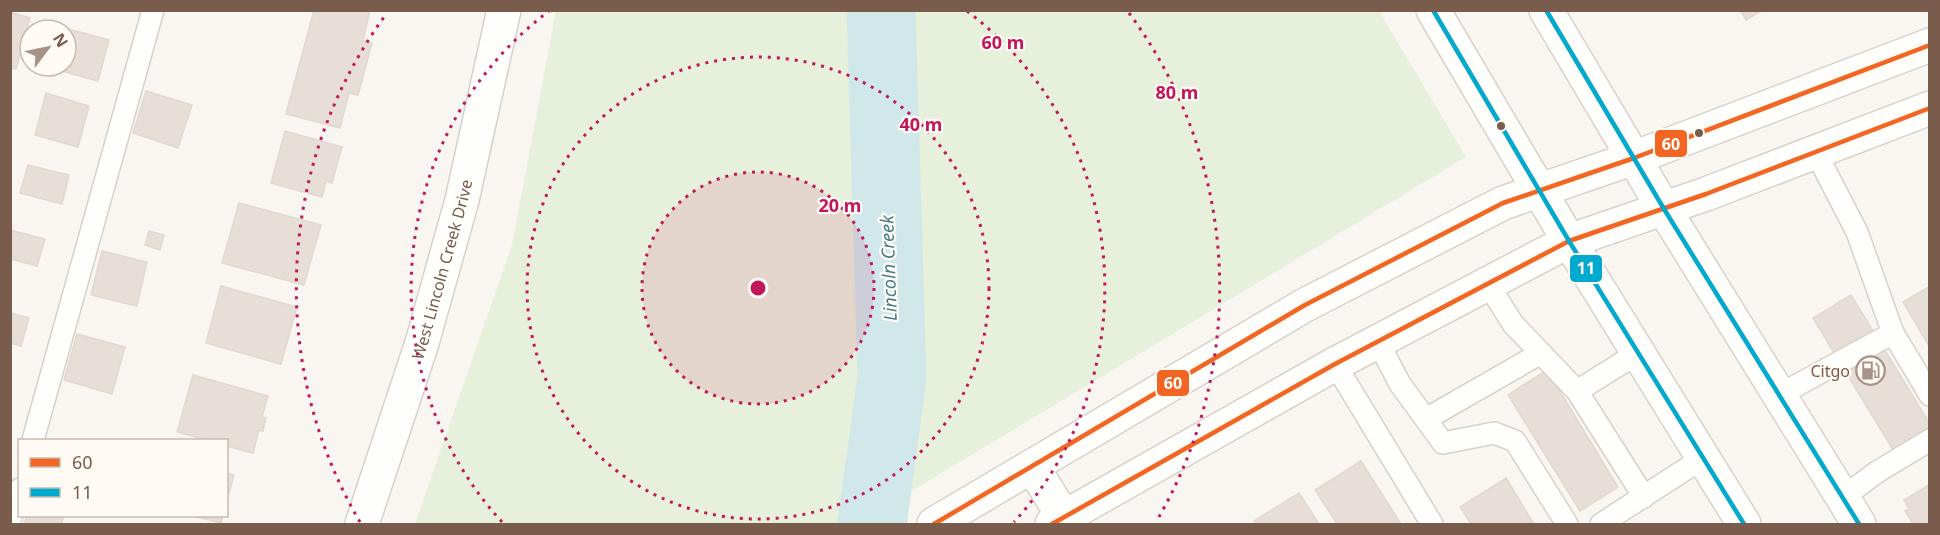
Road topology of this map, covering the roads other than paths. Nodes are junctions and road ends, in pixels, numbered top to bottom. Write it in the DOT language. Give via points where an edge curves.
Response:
graph roads {
  1 [pos="153,10"];
  2 [pos="504,10"];
  3 [pos="1433,10"];
  4 [pos="1546,10"];
  5 [pos="1929,45"];
  6 [pos="1929,108"];
  7 [pos="1816,153"];
  8 [pos="1634,158"];
  9 [pos="1539,190"];
  10 [pos="1664,209"];
  11 [pos="1569,241"];
  12 [pos="1488,284"];
  13 [pos="1893,333"];
  14 [pos="1378,342"];
  15 [pos="1541,353"];
  16 [pos="1638,353"];
  17 [pos="1335,364"];
  18 [pos="1577,391"];
  19 [pos="1779,395"];
  20 [pos="1929,395"];
  21 [pos="1426,419"];
  22 [pos="34,439"];
  23 [pos="1929,440"];
  24 [pos="1703,458"];
  25 [pos="1032,466"];
  26 [pos="18,495"];
  27 [pos="1644,497"];
  28 [pos="1851,511"];
  29 [pos="10,521"];
  30 [pos="1061,522"];
  31 [pos="362,525"];
  32 [pos="934,525"];
  33 [pos="1432,525"];
  34 [pos="1567,525"];
  35 [pos="1601,525"];
  36 [pos="1744,525"];
  1 -- 22 [label="lane"];
  2 -- 31 [label="main road, West Lincoln Creek Drive" via="462,200 422,343"];
  3 -- 9 [label="main road"];
  4 -- 8 [label="main road"];
  5 -- 8 [label="main road"];
  6 -- 7 [label="main road"];
  7 -- 10 [label="main road"];
  7 -- 13 [label="lane" via="1857,232"];
  8 -- 9 [label="main road"];
  8 -- 10 [label="main road"];
  9 -- 11 [label="main road"];
  9 -- 25 [label="main road" via="1503,203 1305,305"];
  10 -- 11 [label="main road"];
  10 -- 19 [label="main road"];
  11 -- 12 [label="main road"];
  11 -- 16 [label="main road"];
  12 -- 14 [label="main road"];
  12 -- 15 [label="lane" via="1513,324"];
  13 -- 19 [label="lane"];
  13 -- 20 [label="lane"];
  14 -- 17 [label="main road"];
  14 -- 21 [label="lane" via="1400,384"];
  15 -- 18 [label="lane"];
  15 -- 21 [label="lane"];
  16 -- 18 [label="lane"];
  16 -- 24 [label="main road"];
  17 -- 30 [label="main road"];
  17 -- 33 [label="lane"];
  18 -- 27 [label="lane"];
  19 -- 28 [label="main road"];
  21 -- 34 [label="lane" via="1443,443 1494,433 1515,441"];
  23 -- 28 [label="lane" via="1877,472"];
  24 -- 27 [label="lane"];
  24 -- 36 [label="main road"];
  25 -- 30 [label="main road"];
  25 -- 32 [label="main road"];
  26 -- 29 [label="lane"];
  27 -- 35 [label="lane"];
}
